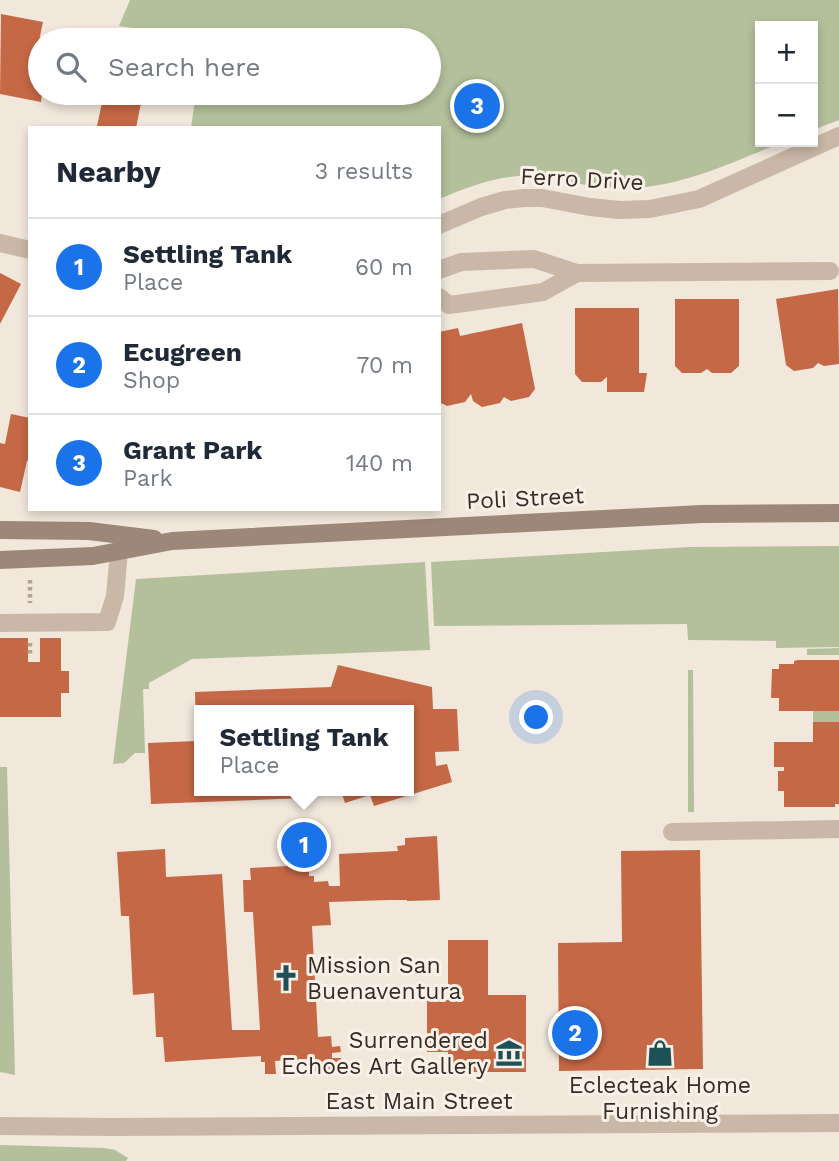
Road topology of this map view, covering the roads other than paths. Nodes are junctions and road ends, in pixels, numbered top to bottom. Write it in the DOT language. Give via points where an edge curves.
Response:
graph roads {
  1 [pos="839,136"];
  2 [pos="441,224"];
  3 [pos="0,243"];
  4 [pos="28,250"];
  5 [pos="441,269"];
  6 [pos="830,271"];
  7 [pos="577,273"];
  8 [pos="441,299"];
  9 [pos="839,513"];
  10 [pos="0,530"];
  11 [pos="172,541"];
  12 [pos="119,551"];
  13 [pos="0,560"];
  14 [pos="0,623"];
  15 [pos="839,829"];
  16 [pos="672,832"];
  17 [pos="839,1123"];
  18 [pos="0,1126"];
  1 -- 2 [label="street, Ferro Drive" via="699,199 620,210 524,198 481,207"];
  3 -- 4 [label="street"];
  5 -- 7 [label="street" via="461,262 534,259"];
  6 -- 7 [label="street"];
  7 -- 8 [label="street" via="543,292 449,306"];
  9 -- 11 [label="main road, Poli Street" via="702,514"];
  10 -- 11 [label="main road, Poli Street" via="89,531"];
  11 -- 12 [label="main road, Poli Street"];
  12 -- 13 [label="main road, Poli Street"];
  12 -- 14 [label="street" via="115,596 107,622"];
  15 -- 16 [label="street"];
  17 -- 18 [label="street, East Main Street"];
}
